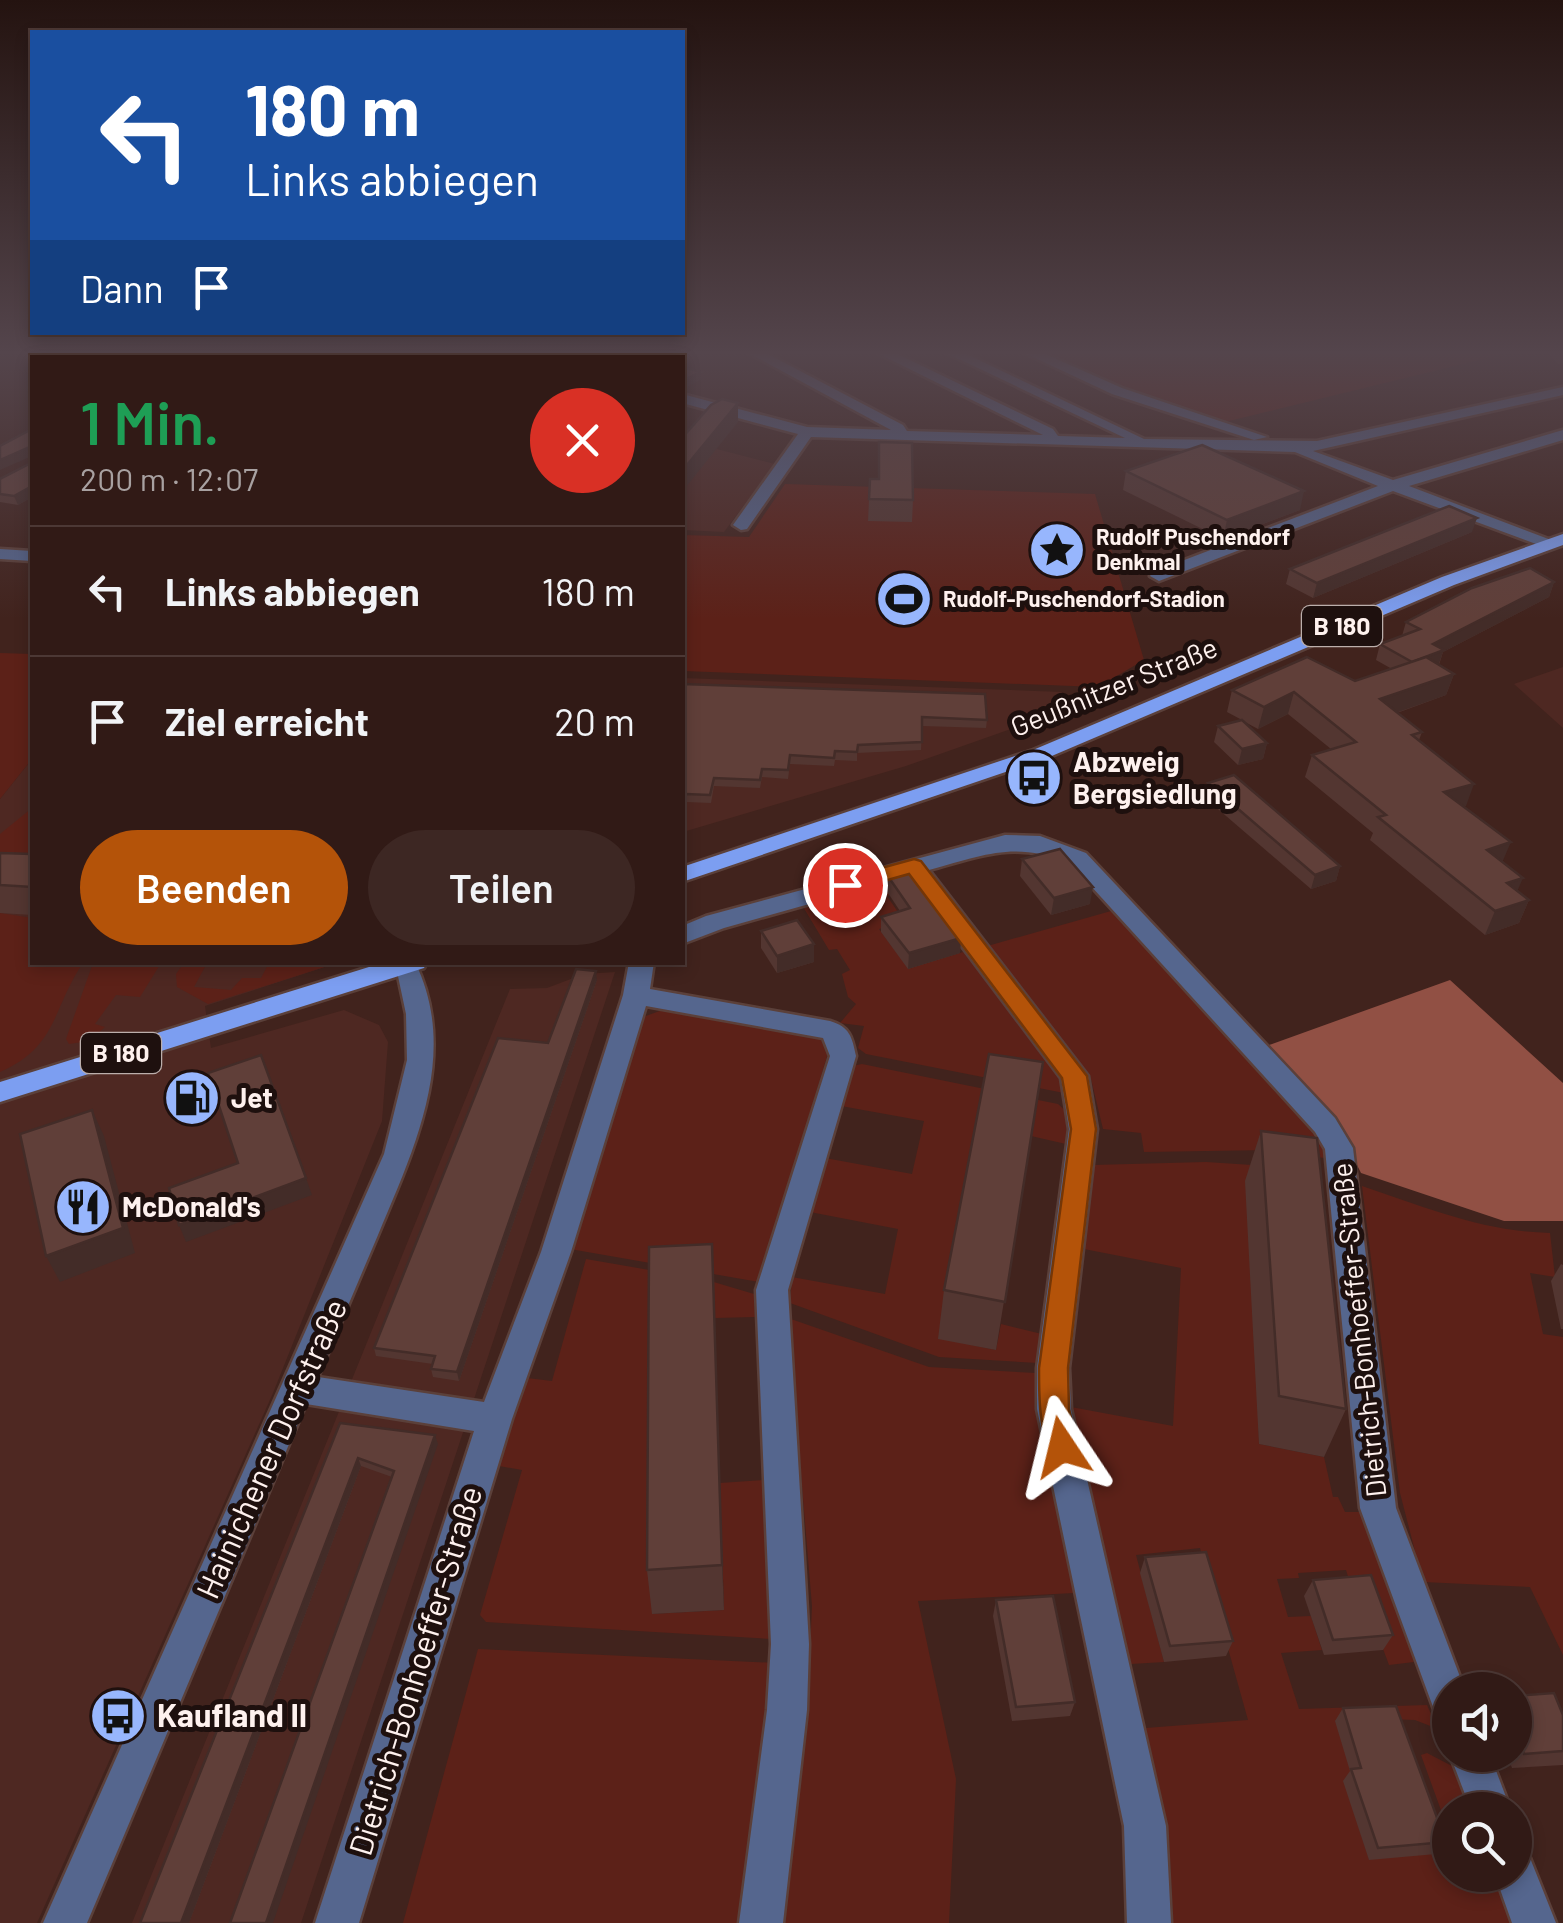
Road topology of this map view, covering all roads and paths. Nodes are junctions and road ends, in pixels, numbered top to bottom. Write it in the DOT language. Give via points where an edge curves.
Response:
graph roads {
  1 [pos="802,440"];
  2 [pos="1111,440"];
  3 [pos="1135,440"];
  4 [pos="1266,440"];
  5 [pos="1345,440"];
  6 [pos="1547,440"];
  7 [pos="1140,442"];
  8 [pos="1291,448"];
  9 [pos="1397,484"];
  10 [pos="741,526"];
  11 [pos="1557,541"];
  12 [pos="0,554"];
  13 [pos="30,556"];
  14 [pos="1159,576"];
  15 [pos="914,866"];
  16 [pos="685,875"];
  17 [pos="685,935"];
  18 [pos="407,965"];
  19 [pos="410,965"];
  20 [pos="639,979"];
  21 [pos="0,1092"];
  22 [pos="298,1388"];
  23 [pos="495,1419"];
  24 [pos="1439,1672"];
  25 [pos="1522,1892"];
  26 [pos="65,1923"];
  27 [pos="337,1923"];
  28 [pos="761,1923"];
  29 [pos="1149,1923"];
  30 [pos="1534,1923"];
  1 -- 10 [label="street"];
  2 -- 7 [label="street"];
  3 -- 7 [label="street"];
  4 -- 8 [label="street"];
  5 -- 8 [label="street"];
  6 -- 9 [label="street"];
  7 -- 8 [label="street"];
  8 -- 9 [label="street"];
  9 -- 11 [label="street"];
  9 -- 14 [label="street"];
  11 -- 16 [label="main road, Geußnitzer Straße / B 180" via="1448,580 1040,754"];
  12 -- 13 [label="street"];
  15 -- 17 [label="street, Dietrich-Bonhoeffer-Straße"];
  15 -- 24 [label="street, Dietrich-Bonhoeffer-Straße" via="1005,842 1040,843 1078,858 1325,1125 1344,1175 1378,1508"];
  15 -- 29 [label="street" via="1074,1076 1082,1105 1054,1409 1146,1826"];
  18 -- 21 [label="main road, B 180"];
  19 -- 22 [label="street, Hainichener Dorfstraße" via="423,1025 420,1088 387,1183"];
  20 -- 23 [label="street, Dietrich-Bonhoeffer-Straße" via="556,1252"];
  20 -- 28 [label="street, Dietrich-Bonhoeffer-Straße" via="830,1030 842,1045 772,1290 790,1644"];
  22 -- 23 [label="street"];
  22 -- 26 [label="street, Hainichener Dorfstraße"];
  23 -- 27 [label="street, Dietrich-Bonhoeffer-Straße"];
  25 -- 30 [label="street"];
}
